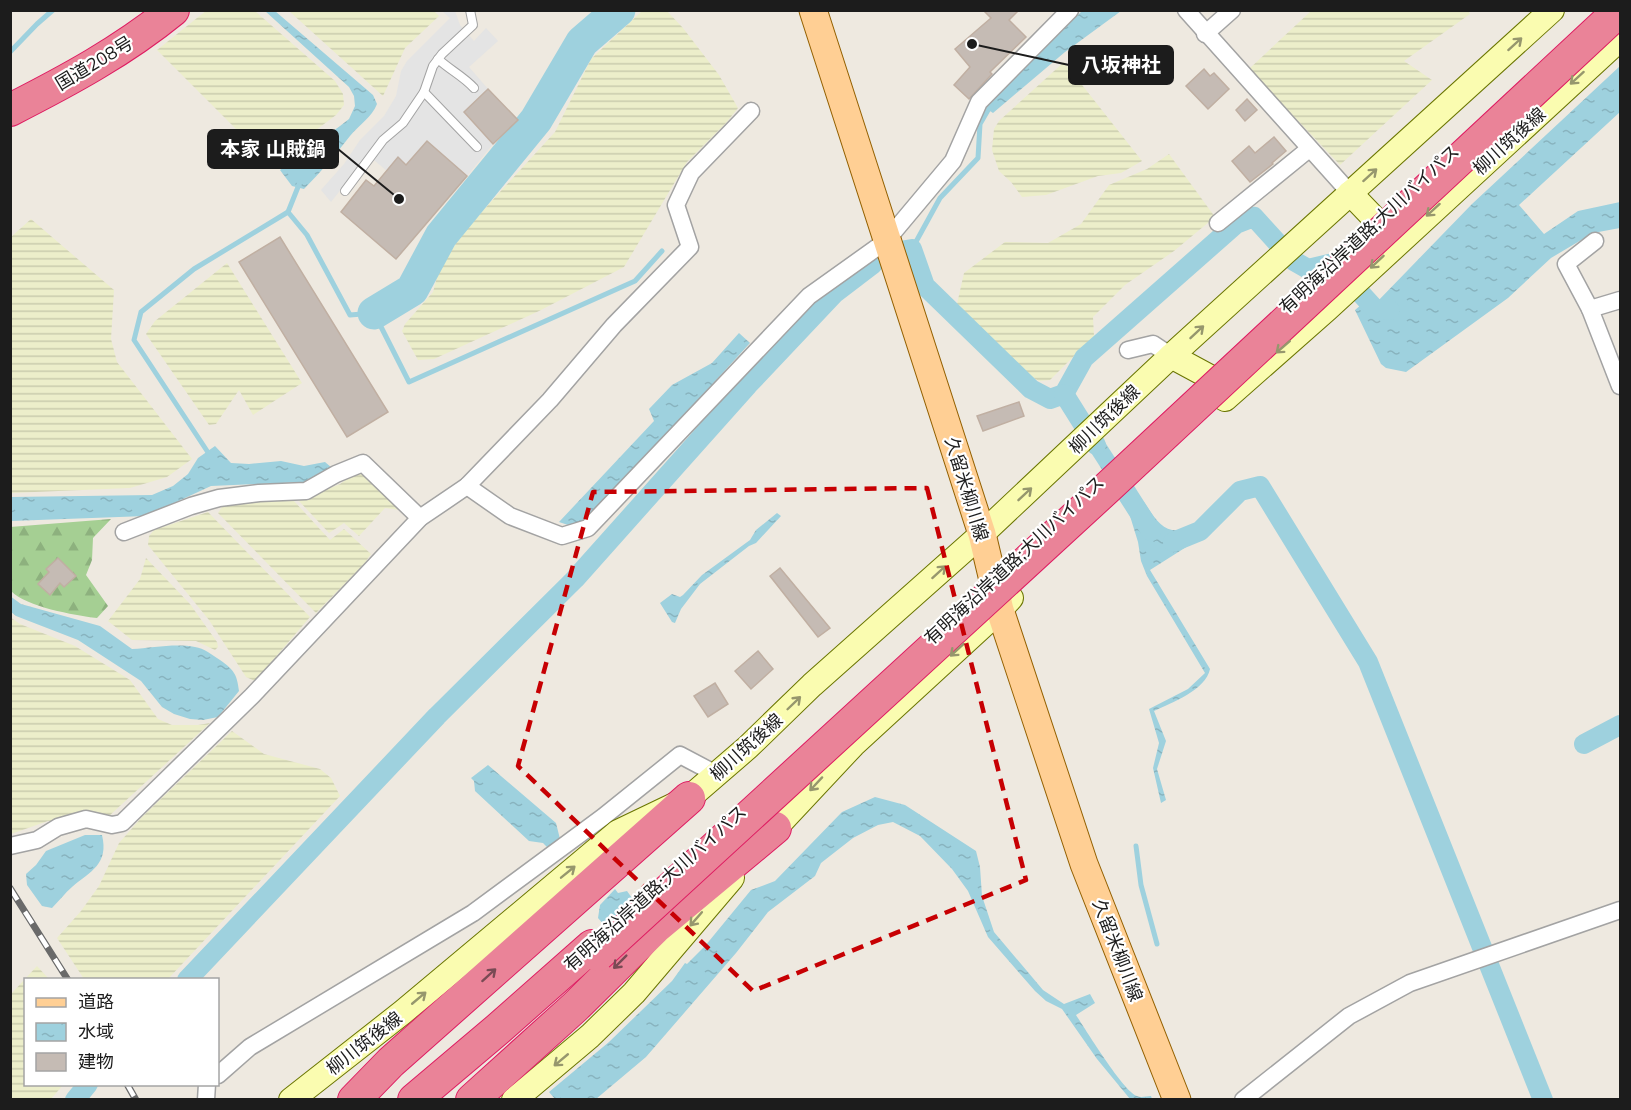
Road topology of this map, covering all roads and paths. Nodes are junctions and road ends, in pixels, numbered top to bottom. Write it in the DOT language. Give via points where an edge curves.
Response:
graph roads {
  1 [pos="470,10"];
  2 [pos="813,10"];
  3 [pos="1070,10"];
  4 [pos="1186,10"];
  5 [pos="1232,10"];
  6 [pos="1552,10"];
  7 [pos="1604,10"];
  8 [pos="1620,10"];
  9 [pos="172,11"];
  10 [pos="1205,34"];
  11 [pos="1620,39"];
  12 [pos="438,60"];
  13 [pos="474,88"];
  14 [pos="423,92"];
  15 [pos="10,110"];
  16 [pos="751,111"];
  17 [pos="477,147"];
  18 [pos="1309,149"];
  19 [pos="345,191"];
  20 [pos="1350,194"];
  21 [pos="1218,223"];
  22 [pos="886,241"];
  23 [pos="1595,241"];
  24 [pos="1398,243"];
  25 [pos="1620,300"];
  26 [pos="1590,309"];
  27 [pos="1128,350"];
  28 [pos="1171,356"];
  29 [pos="1620,386"];
  30 [pos="1234,390"];
  31 [pos="467,486"];
  32 [pos="420,518"];
  33 [pos="124,532"];
  34 [pos="982,534"];
  35 [pos="1000,610"];
  36 [pos="716,774"];
  37 [pos="688,798"];
  38 [pos="776,828"];
  39 [pos="10,846"];
  40 [pos="1620,910"];
  41 [pos="595,950"];
  42 [pos="219,1074"];
  43 [pos="291,1100"];
  44 [pos="354,1100"];
  45 [pos="414,1100"];
  46 [pos="432,1100"];
  47 [pos="472,1100"];
  48 [pos="514,1100"];
  49 [pos="1177,1100"];
  50 [pos="1243,1100"];
  1 -- 12 [label="lane" via="473,25"];
  2 -- 22 [label="main road, 久留米柳川線"];
  3 -- 22 [label="street" via="979,102 953,161"];
  4 -- 10 [label="street"];
  5 -- 10 [label="street"];
  20 -- 6 [label="main road, 柳川筑後線, one-way"];
  7 -- 41 [label="highway, 有明海沿岸道路;大川バイパス"];
  8 -- 41 [label="highway, 有明海沿岸道路;大川バイパス, bridge" via="1097,497"];
  9 -- 15 [label="highway, 国道208号" via="71,79"];
  10 -- 18 [label="street"];
  11 -- 24 [label="main road, 柳川筑後線, one-way"];
  12 -- 13 [label="lane"];
  12 -- 14 [label="lane"];
  14 -- 17 [label="lane"];
  14 -- 19 [label="lane" via="403,123 383,140"];
  16 -- 31 [label="street" via="691,173 676,205 690,247"];
  18 -- 20 [label="street"];
  18 -- 21 [label="street"];
  20 -- 24 [label="main road"];
  28 -- 20 [label="main road, 柳川筑後線, one-way"];
  22 -- 31 [label="street" via="809,296 588,528 562,536 510,516"];
  22 -- 34 [label="main road, 久留米柳川線"];
  23 -- 26 [label="street" via="1566,264"];
  24 -- 30 [label="main road, 柳川筑後線, one-way"];
  25 -- 26 [label="street"];
  26 -- 29 [label="street"];
  27 -- 28 [label="street" via="1154,344"];
  28 -- 30 [label="main road"];
  34 -- 28 [label="main road, 柳川筑後線, one-way"];
  30 -- 35 [label="main road, 柳川筑後線" via="1048,556"];
  31 -- 32 [label="street"];
  32 -- 33 [label="street" via="363,464 306,491 219,498"];
  32 -- 39 [label="street" via="252,696 122,824 86,819 58,827 37,840"];
  34 -- 35 [label="main road, 久留米柳川線"];
  36 -- 34 [label="main road, 柳川筑後線, one-way"];
  35 -- 38 [label="main road, 柳川筑後線, one-way" via="853,744"];
  35 -- 49 [label="main road, 久留米柳川線" via="1084,864"];
  36 -- 37 [label="main road, 柳川筑後線"];
  36 -- 42 [label="street" via="680,755 473,913 250,1047"];
  43 -- 37 [label="main road, 柳川筑後線, one-way" via="618,832"];
  44 -- 37 [label="highway, one-way" via="391,1062"];
  38 -- 47 [label="highway, one-way" via="655,928"];
  38 -- 48 [label="main road, 柳川筑後線, one-way" via="634,993"];
  40 -- 50 [label="street" via="1410,983 1349,1016"];
  41 -- 45 [label="highway, 有明海沿岸道路;大川バイパス"];
  41 -- 46 [label="highway, 有明海沿岸道路;大川バイパス"];
}
